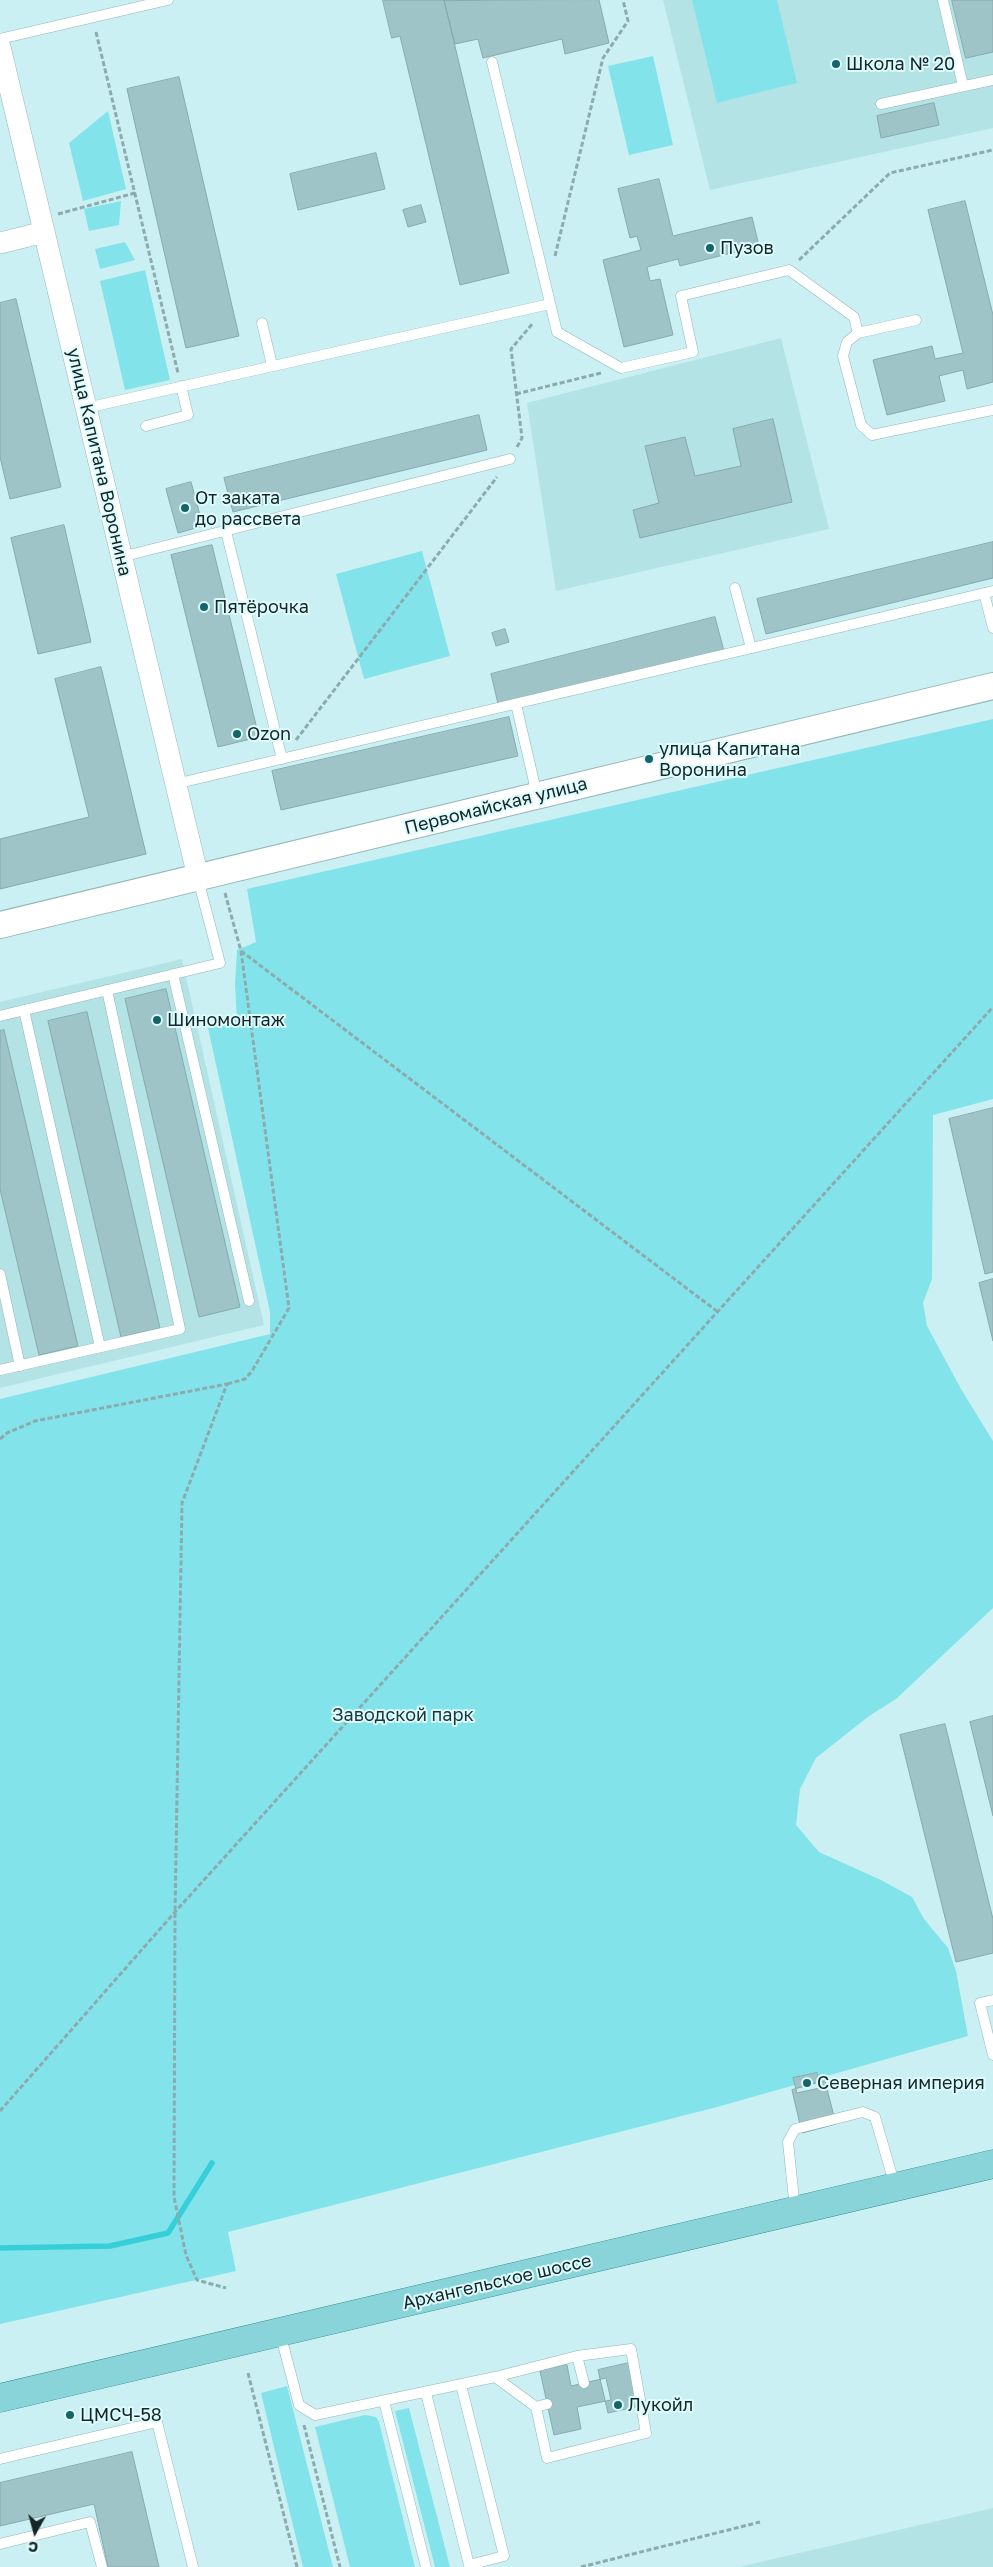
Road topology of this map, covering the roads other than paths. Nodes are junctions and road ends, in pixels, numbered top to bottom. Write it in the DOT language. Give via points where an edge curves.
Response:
graph roads {
  1 [pos="168,0"];
  2 [pos="943,0"];
  3 [pos="0,39"];
  4 [pos="0,47"];
  5 [pos="492,62"];
  6 [pos="993,80"];
  7 [pos="963,86"];
  8 [pos="881,104"];
  9 [pos="42,225"];
  10 [pos="0,243"];
  11 [pos="550,304"];
  12 [pos="916,320"];
  13 [pos="262,323"];
  14 [pos="858,333"];
  15 [pos="272,366"];
  16 [pos="182,386"];
  17 [pos="86,408"];
  18 [pos="993,410"];
  19 [pos="146,426"];
  20 [pos="510,460"];
  21 [pos="226,530"];
  22 [pos="121,557"];
  23 [pos="735,588"];
  24 [pos="989,592"];
  25 [pos="993,628"];
  26 [pos="751,648"];
  27 [pos="993,686"];
  28 [pos="516,704"];
  29 [pos="282,759"];
  30 [pos="175,784"];
  31 [pos="537,796"];
  32 [pos="198,878"];
  33 [pos="0,925"];
  34 [pos="173,974"];
  35 [pos="106,990"];
  36 [pos="24,1010"];
  37 [pos="0,1016"];
  38 [pos="0,1274"];
  39 [pos="249,1301"];
  40 [pos="100,1348"];
  41 [pos="20,1366"];
  42 [pos="0,1370"];
  43 [pos="993,2000"];
  44 [pos="993,2055"];
  45 [pos="993,2164"];
  46 [pos="896,2187"];
  47 [pos="795,2211"];
  48 [pos="280,2332"];
  49 [pos="577,2356"];
  50 [pos="495,2377"];
  51 [pos="584,2383"];
  52 [pos="461,2385"];
  53 [pos="426,2393"];
  54 [pos="0,2398"];
  55 [pos="384,2401"];
  56 [pos="547,2404"];
  57 [pos="536,2407"];
  58 [pos="0,2459"];
  59 [pos="0,2544"];
  60 [pos="102,2567"];
  61 [pos="193,2567"];
  62 [pos="426,2567"];
  1 -- 3 [label="lane"];
  2 -- 7 [label="lane"];
  4 -- 9 [label="street, улица Капитана Воронина"];
  5 -- 11 [label="lane"];
  6 -- 7 [label="lane"];
  7 -- 8 [label="lane"];
  9 -- 10 [label="street"];
  9 -- 17 [label="street, улица Капитана Воронина"];
  11 -- 14 [label="lane" via="557,332 621,368 693,352 681,296 789,270 854,317"];
  11 -- 15 [label="lane"];
  12 -- 14 [label="lane"];
  13 -- 15 [label="lane"];
  14 -- 18 [label="lane" via="847,342 843,356 861,426 872,435"];
  15 -- 16 [label="lane"];
  16 -- 17 [label="lane"];
  16 -- 19 [label="lane" via="188,415"];
  17 -- 22 [label="street, улица Капитана Воронина"];
  20 -- 21 [label="lane"];
  21 -- 22 [label="lane"];
  21 -- 29 [label="lane"];
  22 -- 30 [label="street, улица Капитана Воронина"];
  23 -- 26 [label="lane"];
  24 -- 25 [label="lane"];
  24 -- 26 [label="lane"];
  26 -- 28 [label="lane"];
  27 -- 31 [label="street, Первомайская улица"];
  28 -- 29 [label="lane"];
  28 -- 31 [label="lane"];
  29 -- 30 [label="lane"];
  30 -- 32 [label="street, улица Капитана Воронина"];
  31 -- 32 [label="street, Первомайская улица"];
  32 -- 33 [label="street, Первомайская улица"];
  32 -- 34 [label="lane" via="220,964"];
  34 -- 35 [label="lane"];
  34 -- 39 [label="lane"];
  35 -- 36 [label="lane"];
  35 -- 40 [label="lane" via="180,1329"];
  36 -- 37 [label="lane"];
  36 -- 40 [label="lane"];
  38 -- 41 [label="lane"];
  40 -- 41 [label="lane"];
  41 -- 42 [label="lane"];
  43 -- 44 [label="lane" via="980,2003"];
  45 -- 46 [label="main road, Архангельское шоссе"];
  46 -- 47 [label="main road, Архангельское шоссе"];
  46 -- 47 [label="lane" via="875,2117 863,2112 795,2129 790,2135"];
  47 -- 48 [label="main road, Архангельское шоссе"];
  48 -- 54 [label="main road, Архангельское шоссе"];
  48 -- 55 [label="lane" via="299,2405 314,2415"];
  49 -- 50 [label="lane"];
  49 -- 51 [label="lane"];
  49 -- 57 [label="lane" via="631,2349 646,2434 547,2458"];
  50 -- 52 [label="lane"];
  50 -- 57 [label="lane"];
  52 -- 53 [label="lane"];
  52 -- 53 [label="lane" via="504,2556 469,2565"];
  53 -- 55 [label="lane"];
  55 -- 62 [label="lane"];
  56 -- 57 [label="lane"];
  58 -- 61 [label="lane" via="157,2422"];
  59 -- 60 [label="lane" via="90,2522"];
}
